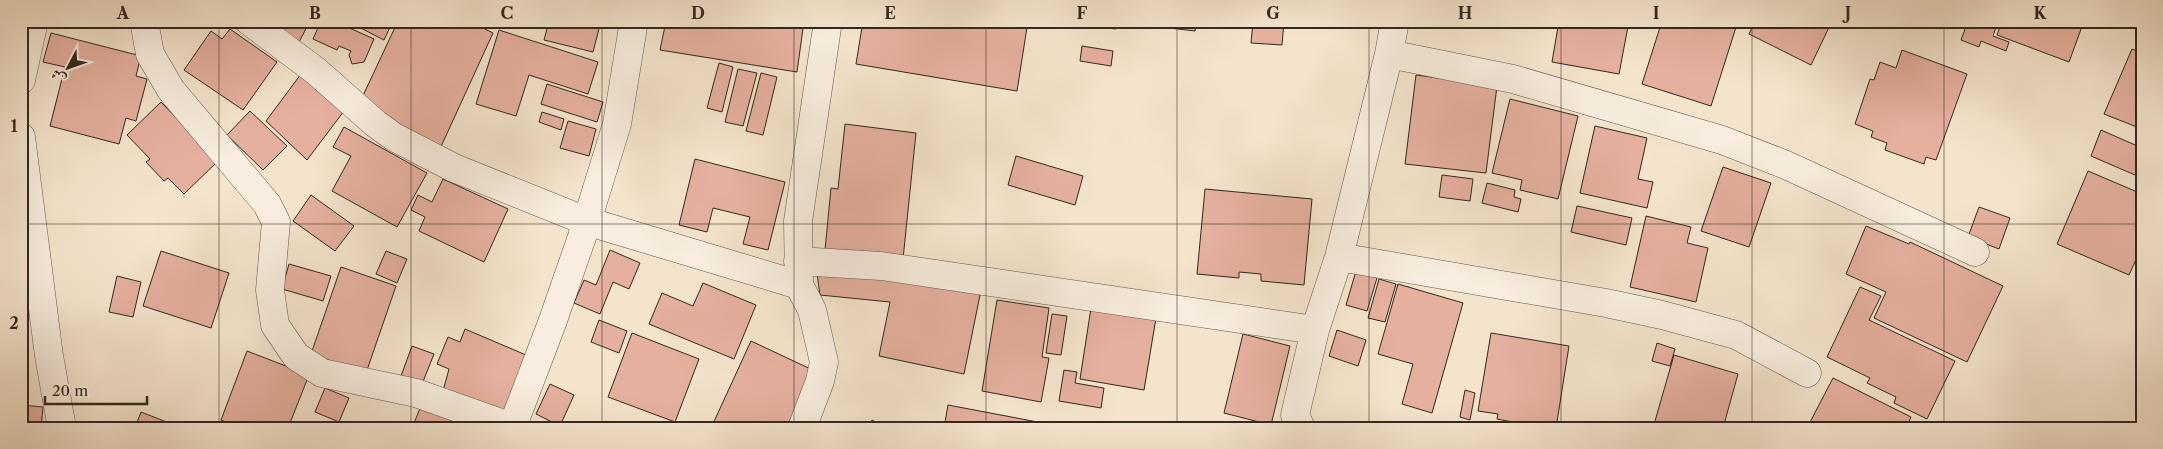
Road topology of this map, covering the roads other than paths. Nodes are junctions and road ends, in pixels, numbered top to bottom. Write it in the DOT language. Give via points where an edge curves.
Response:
graph roads {
  1 [pos="34,21"];
  2 [pos="144,21"];
  3 [pos="249,21"];
  4 [pos="634,21"];
  5 [pos="828,21"];
  6 [pos="1395,21"];
  7 [pos="1389,54"];
  8 [pos="21,80"];
  9 [pos="21,137"];
  10 [pos="586,221"];
  11 [pos="1974,252"];
  12 [pos="1339,257"];
  13 [pos="798,273"];
  14 [pos="1315,330"];
  15 [pos="1807,373"];
  16 [pos="512,427"];
  17 [pos="62,428"];
  18 [pos="802,428"];
  19 [pos="1301,428"];
  1 -- 8 [label="street"];
  2 -- 16 [label="street" via="150,54 171,90 267,204 276,222 270,290 272,307 275,325 296,356 322,373 416,394"];
  3 -- 10 [label="street" via="316,71 363,116 394,137 454,168"];
  4 -- 10 [label="street" via="617,124"];
  5 -- 13 [label="street" via="798,221"];
  6 -- 7 [label="street"];
  7 -- 11 [label="street" via="1513,80 1722,140 1786,165"];
  7 -- 12 [label="street"];
  9 -- 17 [label="street" via="49,356"];
  10 -- 13 [label="street"];
  10 -- 16 [label="street"];
  12 -- 14 [label="street"];
  12 -- 15 [label="street" via="1662,315 1736,335"];
  13 -- 14 [label="street" via="881,266"];
  13 -- 18 [label="street" via="812,310 824,362 820,382"];
  14 -- 19 [label="street" via="1295,415"];
}
